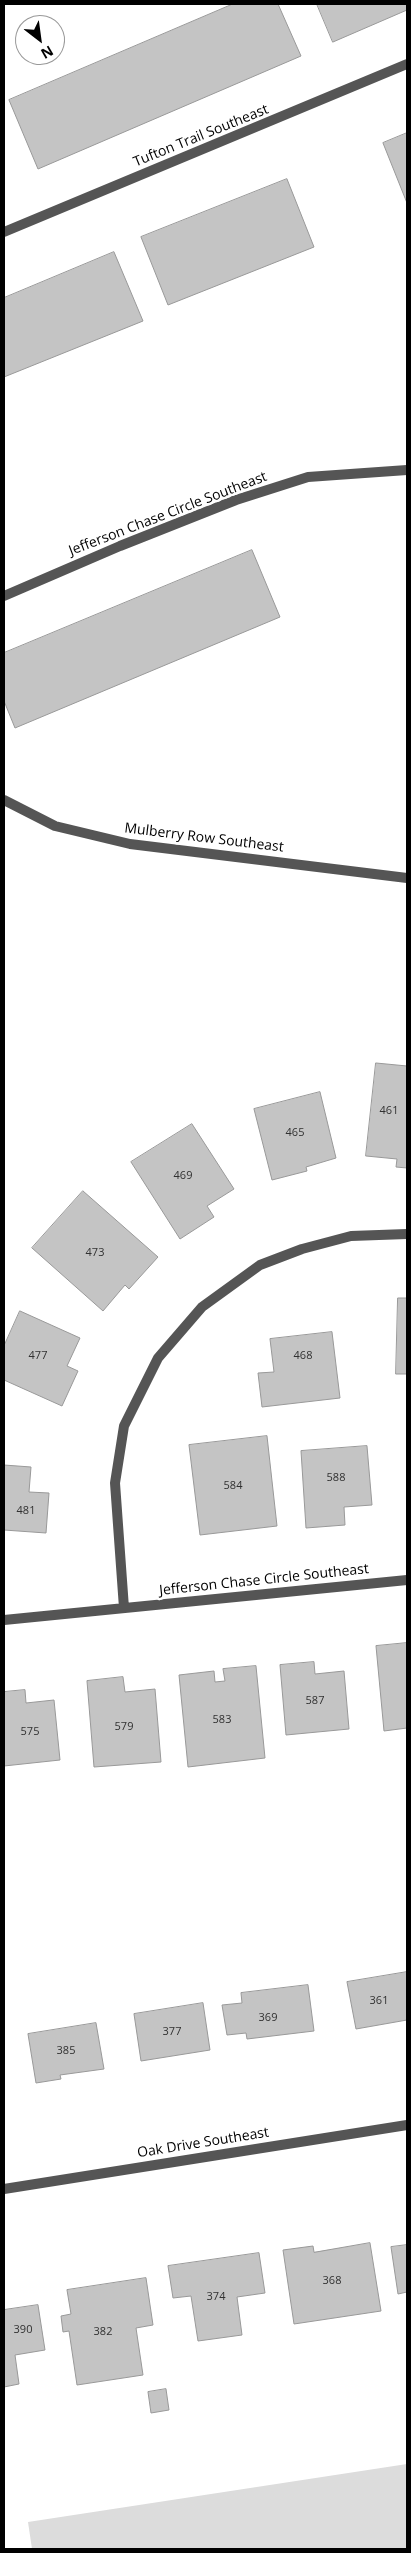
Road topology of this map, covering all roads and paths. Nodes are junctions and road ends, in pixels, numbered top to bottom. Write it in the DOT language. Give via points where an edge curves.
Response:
graph roads {
  1 [pos="407,64"];
  2 [pos="4,232"];
  3 [pos="407,470"];
  4 [pos="4,596"];
  5 [pos="4,800"];
  6 [pos="407,878"];
  7 [pos="407,1234"];
  8 [pos="407,1580"];
  9 [pos="124,1608"];
  10 [pos="4,1620"];
  11 [pos="407,2125"];
  12 [pos="4,2189"];
  1 -- 2 [label="street, Tufton Trail Southeast"];
  3 -- 4 [label="street, Jefferson Chase Circle Southeast" via="308,477 218,507"];
  5 -- 6 [label="street, Mulberry Row Southeast" via="55,826 130,844"];
  7 -- 9 [label="street" via="351,1236 260,1265 202,1307 158,1358 124,1426 115,1483"];
  8 -- 9 [label="street, Jefferson Chase Circle Southeast"];
  9 -- 10 [label="street, Jefferson Chase Circle Southeast"];
  11 -- 12 [label="street, Oak Drive Southeast"];
}
